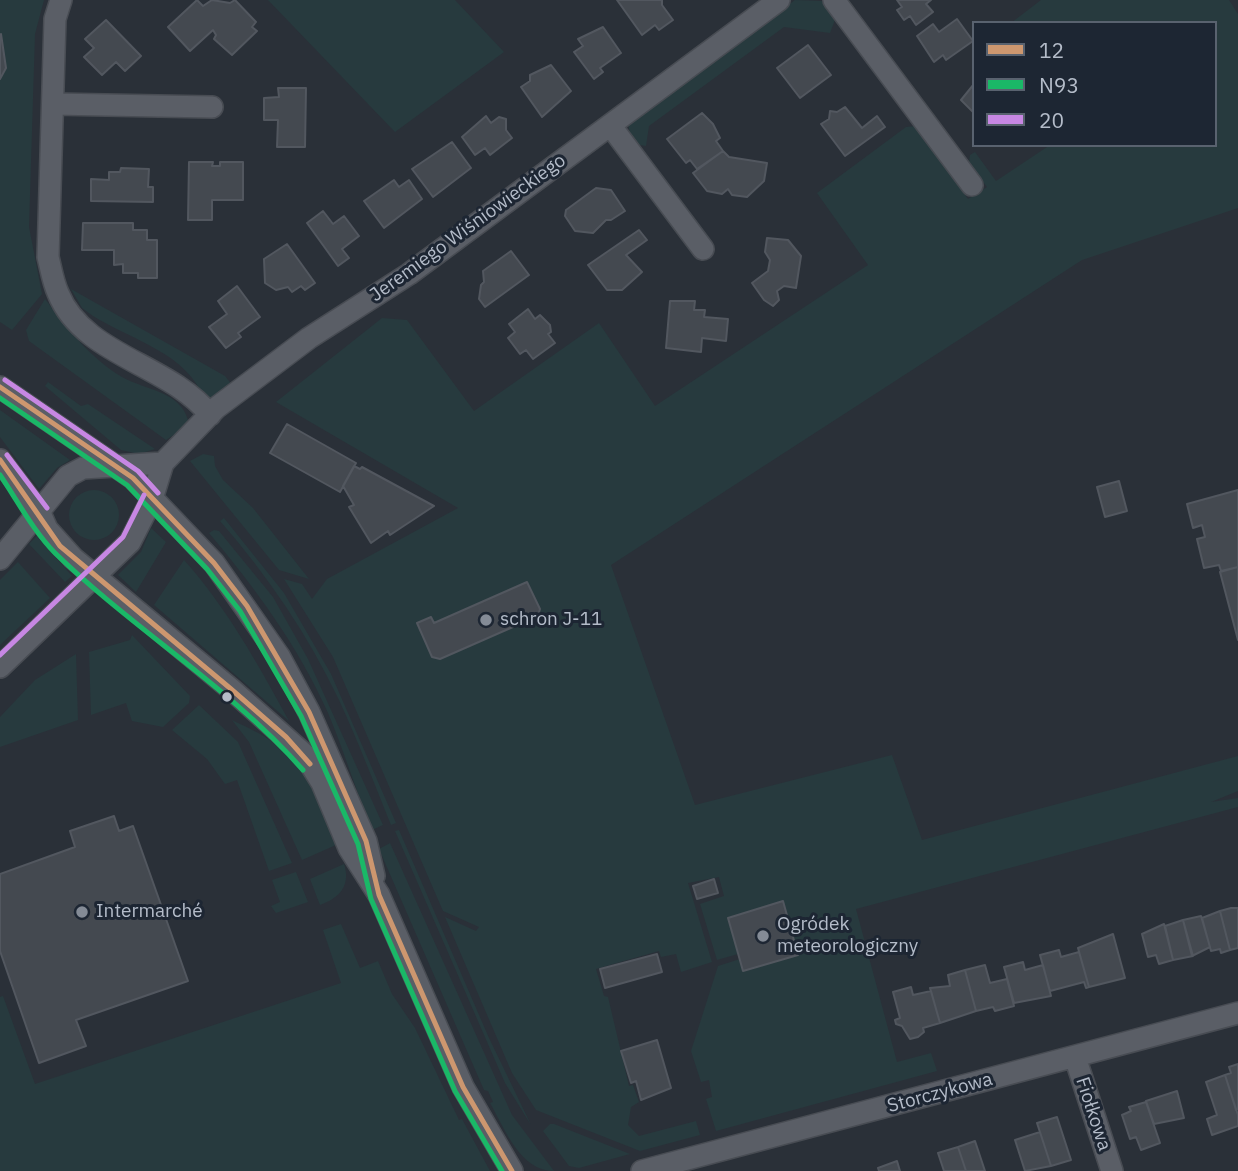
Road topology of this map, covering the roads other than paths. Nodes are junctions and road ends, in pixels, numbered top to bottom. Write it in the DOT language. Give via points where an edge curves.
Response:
graph roads {
  1 [pos="61,0"];
  2 [pos="779,0"];
  3 [pos="834,0"];
  4 [pos="53,104"];
  5 [pos="212,107"];
  6 [pos="610,125"];
  7 [pos="972,185"];
  8 [pos="703,249"];
  9 [pos="0,387"];
  10 [pos="210,415"];
  11 [pos="0,460"];
  12 [pos="163,463"];
  13 [pos="115,467"];
  14 [pos="152,499"];
  15 [pos="40,513"];
  16 [pos="0,559"];
  17 [pos="94,573"];
  18 [pos="0,667"];
  19 [pos="379,895"];
  20 [pos="1238,1013"];
  21 [pos="1075,1057"];
  22 [pos="512,1171"];
  23 [pos="642,1171"];
  24 [pos="1112,1171"];
  1 -- 4 [label="street" via="55,19"];
  2 -- 6 [label="street, Jeremiego Wiśniowieckiego"];
  3 -- 7 [label="street"];
  4 -- 5 [label="street"];
  4 -- 10 [label="street" via="48,257 58,294 70,314 102,342 180,385"];
  6 -- 8 [label="street"];
  6 -- 10 [label="street, Jeremiego Wiśniowieckiego" via="409,274 309,338"];
  9 -- 13 [label="street"];
  10 -- 12 [label="street, Jeremiego Wiśniowieckiego"];
  11 -- 15 [label="street"];
  12 -- 13 [label="street"];
  12 -- 14 [label="street, Jeremiego Wiśniowieckiego"];
  13 -- 14 [label="street"];
  13 -- 15 [label="street" via="83,468 68,476"];
  14 -- 17 [label="street" via="130,542"];
  14 -- 19 [label="street" via="214,563 279,656 366,841"];
  15 -- 16 [label="street"];
  15 -- 17 [label="street" via="60,546"];
  17 -- 18 [label="street"];
  17 -- 19 [label="street" via="304,754 322,783 349,848"];
  19 -- 22 [label="street" via="463,1087"];
  20 -- 21 [label="street, Storczykowa"];
  21 -- 23 [label="street, Storczykowa"];
  21 -- 24 [label="street, Fiołkowa"];
}
